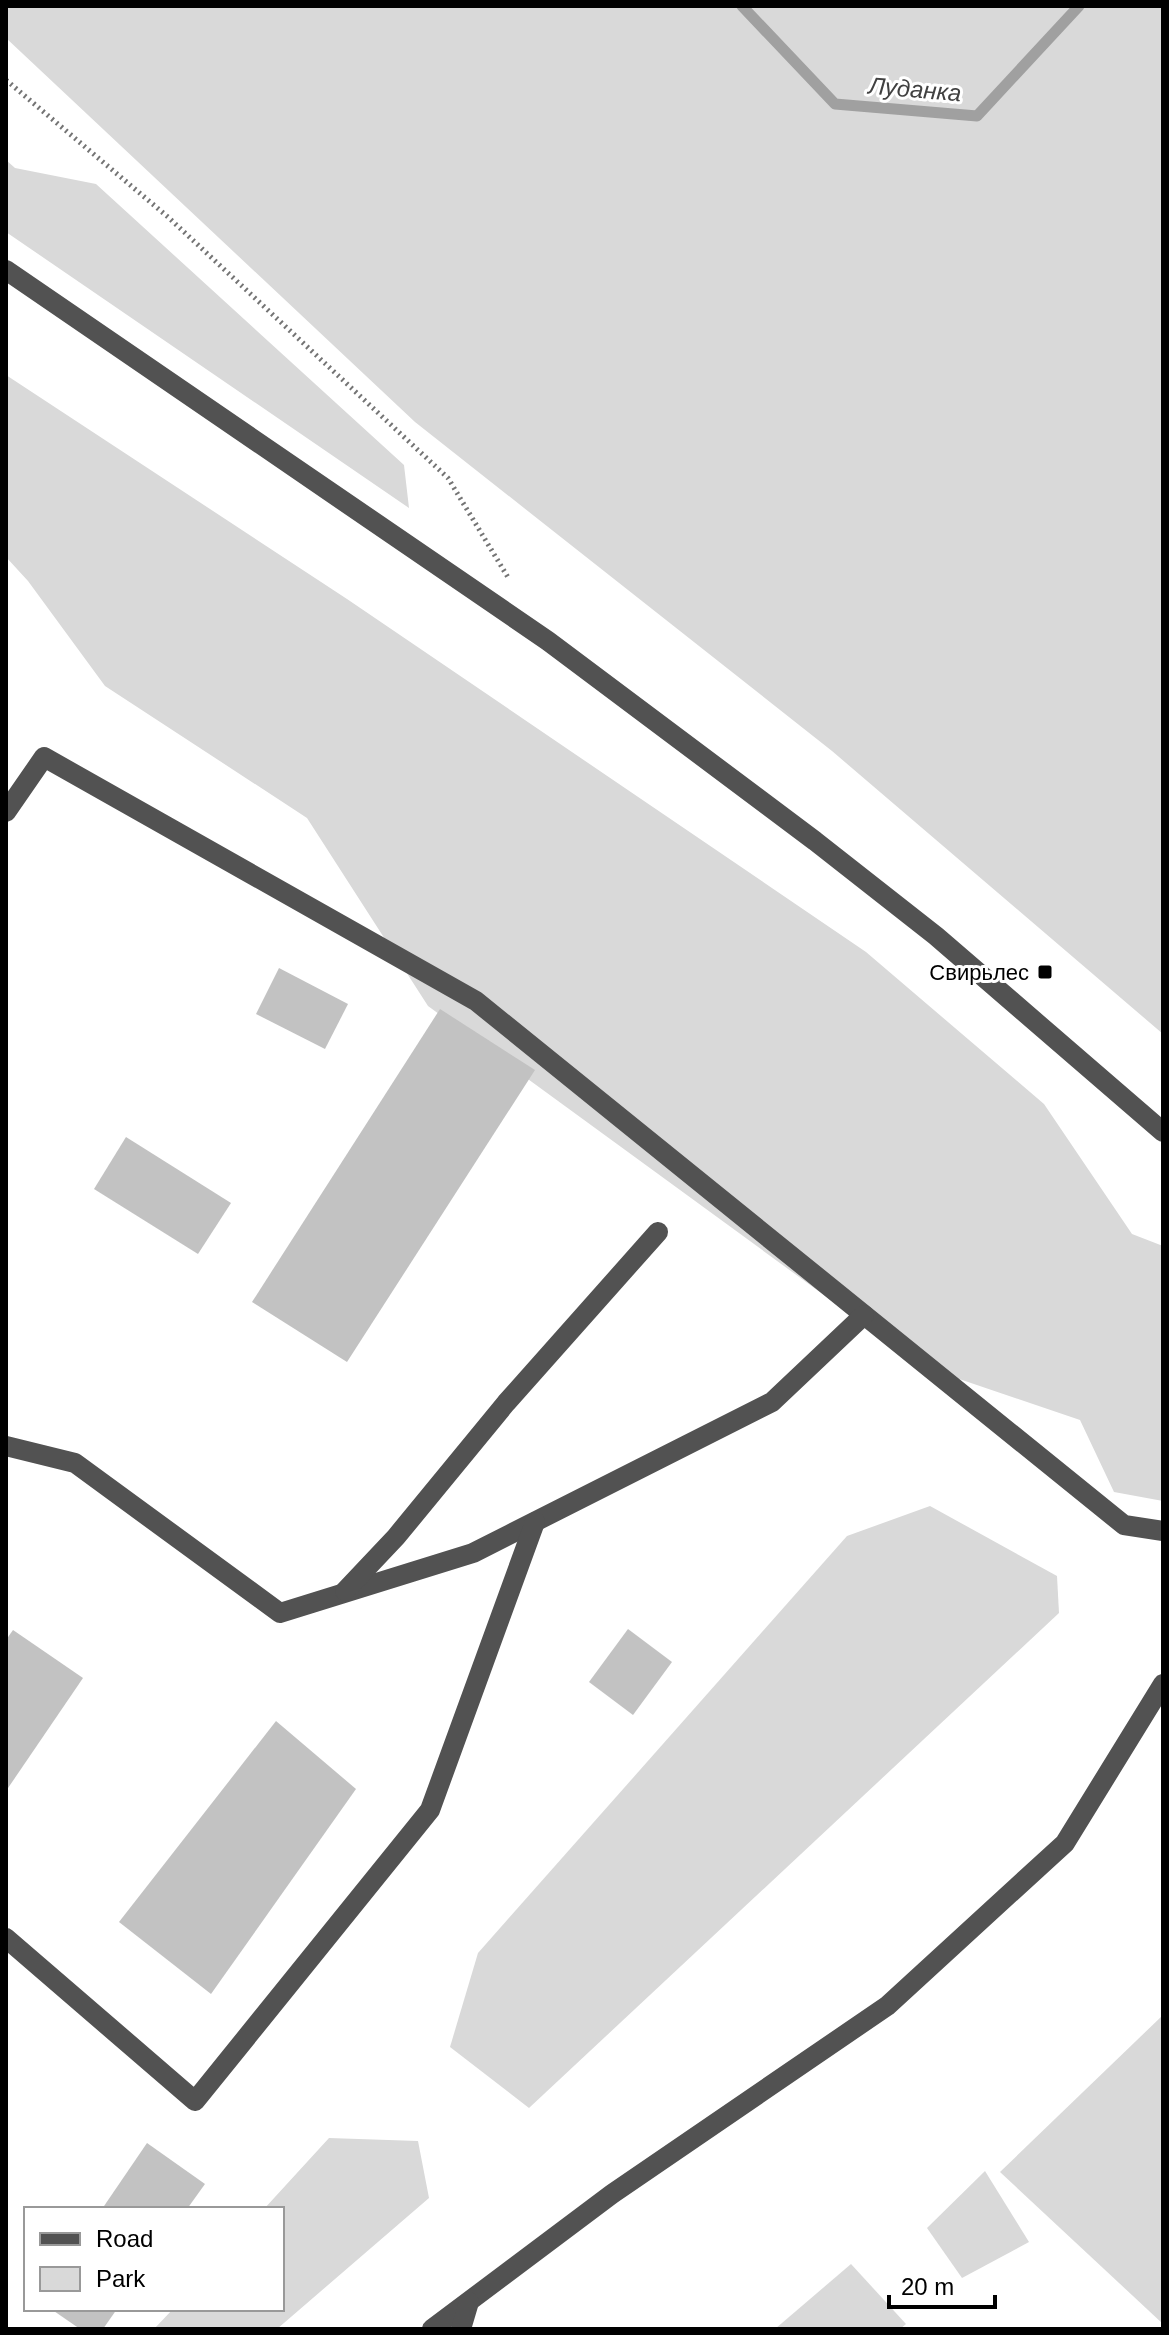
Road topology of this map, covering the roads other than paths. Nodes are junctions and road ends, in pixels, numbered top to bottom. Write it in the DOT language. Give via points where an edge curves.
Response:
graph roads {
  1 [pos="6,270"];
  2 [pos="6,812"];
  3 [pos="1163,1132"];
  4 [pos="658,1232"];
  5 [pos="864,1315"];
  6 [pos="6,1446"];
  7 [pos="535,1522"];
  8 [pos="1163,1531"];
  9 [pos="343,1594"];
  10 [pos="1163,1684"];
  11 [pos="6,1938"];
  12 [pos="469,2302"];
  13 [pos="432,2329"];
  14 [pos="461,2329"];
  1 -- 3 [label="street" via="548,641 936,936"];
  2 -- 5 [label="street" via="44,757 476,1001"];
  4 -- 9 [label="street"];
  5 -- 7 [label="street" via="772,1402"];
  5 -- 8 [label="street" via="1124,1525"];
  6 -- 9 [label="street" via="75,1463 280,1613"];
  7 -- 9 [label="street" via="473,1553"];
  7 -- 11 [label="street" via="430,1810 195,2101"];
  10 -- 12 [label="street" via="1065,1843 887,2006 612,2194"];
  12 -- 13 [label="street"];
  12 -- 14 [label="street"];
}
